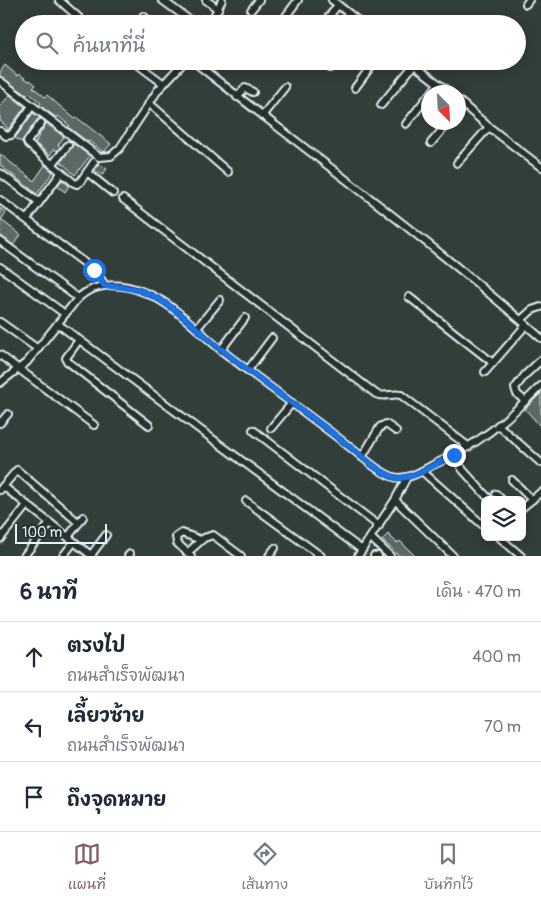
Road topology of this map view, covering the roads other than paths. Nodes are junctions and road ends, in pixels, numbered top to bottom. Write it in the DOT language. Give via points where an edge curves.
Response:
graph roads {
  1 [pos="59,0"];
  2 [pos="162,0"];
  3 [pos="206,0"];
  4 [pos="222,0"];
  5 [pos="259,0"];
  6 [pos="298,0"];
  7 [pos="332,0"];
  8 [pos="338,5"];
  9 [pos="218,9"];
  10 [pos="250,10"];
  11 [pos="76,15"];
  12 [pos="183,15"];
  13 [pos="215,15"];
  14 [pos="287,15"];
  15 [pos="330,15"];
  16 [pos="351,15"];
  17 [pos="146,70"];
  18 [pos="177,70"];
  19 [pos="204,70"];
  20 [pos="368,70"];
  21 [pos="407,70"];
  22 [pos="421,70"];
  23 [pos="0,81"];
  24 [pos="164,84"];
  25 [pos="438,84"];
  26 [pos="284,86"];
  27 [pos="355,88"];
  28 [pos="253,92"];
  29 [pos="238,97"];
  30 [pos="149,104"];
  31 [pos="381,105"];
  32 [pos="421,105"];
  33 [pos="32,106"];
  34 [pos="466,106"];
  35 [pos="262,116"];
  36 [pos="41,123"];
  37 [pos="406,124"];
  38 [pos="489,127"];
  39 [pos="442,130"];
  40 [pos="0,132"];
  41 [pos="431,143"];
  42 [pos="68,144"];
  43 [pos="94,162"];
  44 [pos="457,163"];
  45 [pos="52,165"];
  46 [pos="541,167"];
  47 [pos="87,172"];
  48 [pos="228,172"];
  49 [pos="0,173"];
  50 [pos="61,173"];
  51 [pos="113,193"];
  52 [pos="124,199"];
  53 [pos="0,200"];
  54 [pos="39,202"];
  55 [pos="27,220"];
  56 [pos="0,241"];
  57 [pos="0,268"];
  58 [pos="105,286"];
  59 [pos="78,298"];
  60 [pos="409,298"];
  61 [pos="220,300"];
  62 [pos="541,307"];
  63 [pos="65,314"];
  64 [pos="245,318"];
  65 [pos="0,322"];
  66 [pos="524,322"];
  67 [pos="58,324"];
  68 [pos="197,328"];
  69 [pos="272,338"];
  70 [pos="541,338"];
  71 [pos="79,340"];
  72 [pos="38,349"];
  73 [pos="221,350"];
  74 [pos="0,355"];
  75 [pos="541,360"];
  76 [pos="493,363"];
  77 [pos="18,369"];
  78 [pos="248,370"];
  79 [pos="485,372"];
  80 [pos="0,383"];
  81 [pos="541,387"];
  82 [pos="525,401"];
  83 [pos="292,402"];
  84 [pos="8,414"];
  85 [pos="0,423"];
  86 [pos="94,425"];
  87 [pos="149,425"];
  88 [pos="498,425"];
  89 [pos="271,428"];
  90 [pos="253,430"];
  91 [pos="396,431"];
  92 [pos="469,447"];
  93 [pos="454,455"];
  94 [pos="362,457"];
  95 [pos="541,463"];
  96 [pos="422,470"];
  97 [pos="407,476"];
  98 [pos="512,480"];
  99 [pos="2,488"];
  100 [pos="541,492"];
  101 [pos="486,496"];
  102 [pos="395,500"];
  103 [pos="532,500"];
  104 [pos="246,501"];
  105 [pos="27,505"];
  106 [pos="526,505"];
  107 [pos="50,523"];
  108 [pos="481,523"];
  109 [pos="379,526"];
  110 [pos="106,535"];
  111 [pos="68,537"];
  112 [pos="371,538"];
  113 [pos="0,539"];
  114 [pos="201,540"];
  115 [pos="504,541"];
  116 [pos="74,542"];
  117 [pos="275,548"];
  118 [pos="360,553"];
  119 [pos="189,554"];
  120 [pos="92,555"];
  121 [pos="24,556"];
  122 [pos="63,556"];
  123 [pos="241,556"];
  124 [pos="269,556"];
  125 [pos="321,556"];
  126 [pos="374,556"];
  127 [pos="378,556"];
  128 [pos="390,556"];
  129 [pos="453,556"];
  130 [pos="521,556"];
  1 -- 11 [label="street"];
  2 -- 12 [label="street"];
  3 -- 9 [label="street"];
  4 -- 9 [label="street"];
  5 -- 10 [label="street"];
  6 -- 14 [label="street"];
  7 -- 8 [label="street"];
  8 -- 15 [label="street"];
  8 -- 16 [label="street"];
  9 -- 13 [label="street"];
  17 -- 24 [label="street"];
  18 -- 24 [label="street"];
  19 -- 29 [label="street"];
  20 -- 27 [label="street"];
  21 -- 31 [label="street"];
  22 -- 25 [label="street"];
  23 -- 33 [label="street"];
  24 -- 30 [label="street"];
  26 -- 35 [label="street"];
  28 -- 29 [label="street" via="245,88"];
  29 -- 35 [label="street"];
  30 -- 33 [label="street" via="120,148 107,157 99,157"];
  30 -- 48 [label="street"];
  32 -- 37 [label="street"];
  33 -- 40 [label="street" via="11,135"];
  34 -- 38 [label="street"];
  35 -- 66 [label="street"];
  36 -- 45 [label="street" via="28,144"];
  38 -- 44 [label="street"];
  38 -- 46 [label="street"];
  39 -- 41 [label="street"];
  42 -- 45 [label="street"];
  43 -- 47 [label="street"];
  45 -- 50 [label="street"];
  47 -- 50 [label="street" via="77,184"];
  47 -- 51 [label="street"];
  49 -- 54 [label="street"];
  50 -- 54 [label="street"];
  52 -- 92 [label="street" via="376,394 381,397 401,395"];
  53 -- 55 [label="street"];
  54 -- 55 [label="street"];
  55 -- 58 [label="street" via="94,270"];
  56 -- 59 [label="street"];
  57 -- 63 [label="street"];
  58 -- 59 [label="street" via="86,290"];
  58 -- 68 [label="street" via="119,286 156,297"];
  59 -- 63 [label="street"];
  60 -- 76 [label="street"];
  61 -- 68 [label="street"];
  62 -- 66 [label="street" via="532,310"];
  63 -- 67 [label="street"];
  64 -- 73 [label="street"];
  65 -- 72 [label="street"];
  66 -- 70 [label="street"];
  66 -- 76 [label="street"];
  67 -- 71 [label="street"];
  67 -- 72 [label="street"];
  68 -- 73 [label="street"];
  69 -- 78 [label="street"];
  71 -- 87 [label="street" via="66,358 69,365"];
  71 -- 118 [label="street"];
  72 -- 77 [label="street"];
  73 -- 78 [label="street"];
  74 -- 77 [label="street"];
  75 -- 82 [label="street" via="514,388"];
  76 -- 79 [label="street"];
  77 -- 80 [label="street"];
  77 -- 86 [label="street"];
  78 -- 83 [label="street"];
  81 -- 82 [label="street"];
  82 -- 88 [label="street"];
  83 -- 89 [label="street"];
  83 -- 94 [label="street"];
  84 -- 85 [label="street"];
  88 -- 92 [label="street"];
  88 -- 95 [label="street"];
  90 -- 109 [label="street"];
  91 -- 94 [label="street" via="386,424 380,427"];
  92 -- 93 [label="street"];
  93 -- 96 [label="street"];
  93 -- 101 [label="street"];
  94 -- 97 [label="street" via="391,476"];
  96 -- 97 [label="street"];
  96 -- 108 [label="street"];
  97 -- 102 [label="street"];
  98 -- 103 [label="street"];
  99 -- 105 [label="street"];
  99 -- 111 [label="street" via="17,470 81,520"];
  100 -- 103 [label="street"];
  102 -- 109 [label="street"];
  102 -- 129 [label="street"];
  103 -- 106 [label="street"];
  104 -- 125 [label="street"];
  105 -- 107 [label="street"];
  105 -- 113 [label="street"];
  107 -- 111 [label="street"];
  107 -- 121 [label="street"];
  109 -- 112 [label="street"];
  110 -- 120 [label="street"];
  111 -- 116 [label="street"];
  112 -- 118 [label="street"];
  112 -- 128 [label="street"];
  114 -- 119 [label="street"];
  114 -- 119 [label="street" via="188,534 178,534 177,543"];
  114 -- 123 [label="street" via="213,535"];
  115 -- 130 [label="street"];
  116 -- 120 [label="street"];
  116 -- 122 [label="street"];
  117 -- 124 [label="street"];
  126 -- 127 [label="street"];
}
